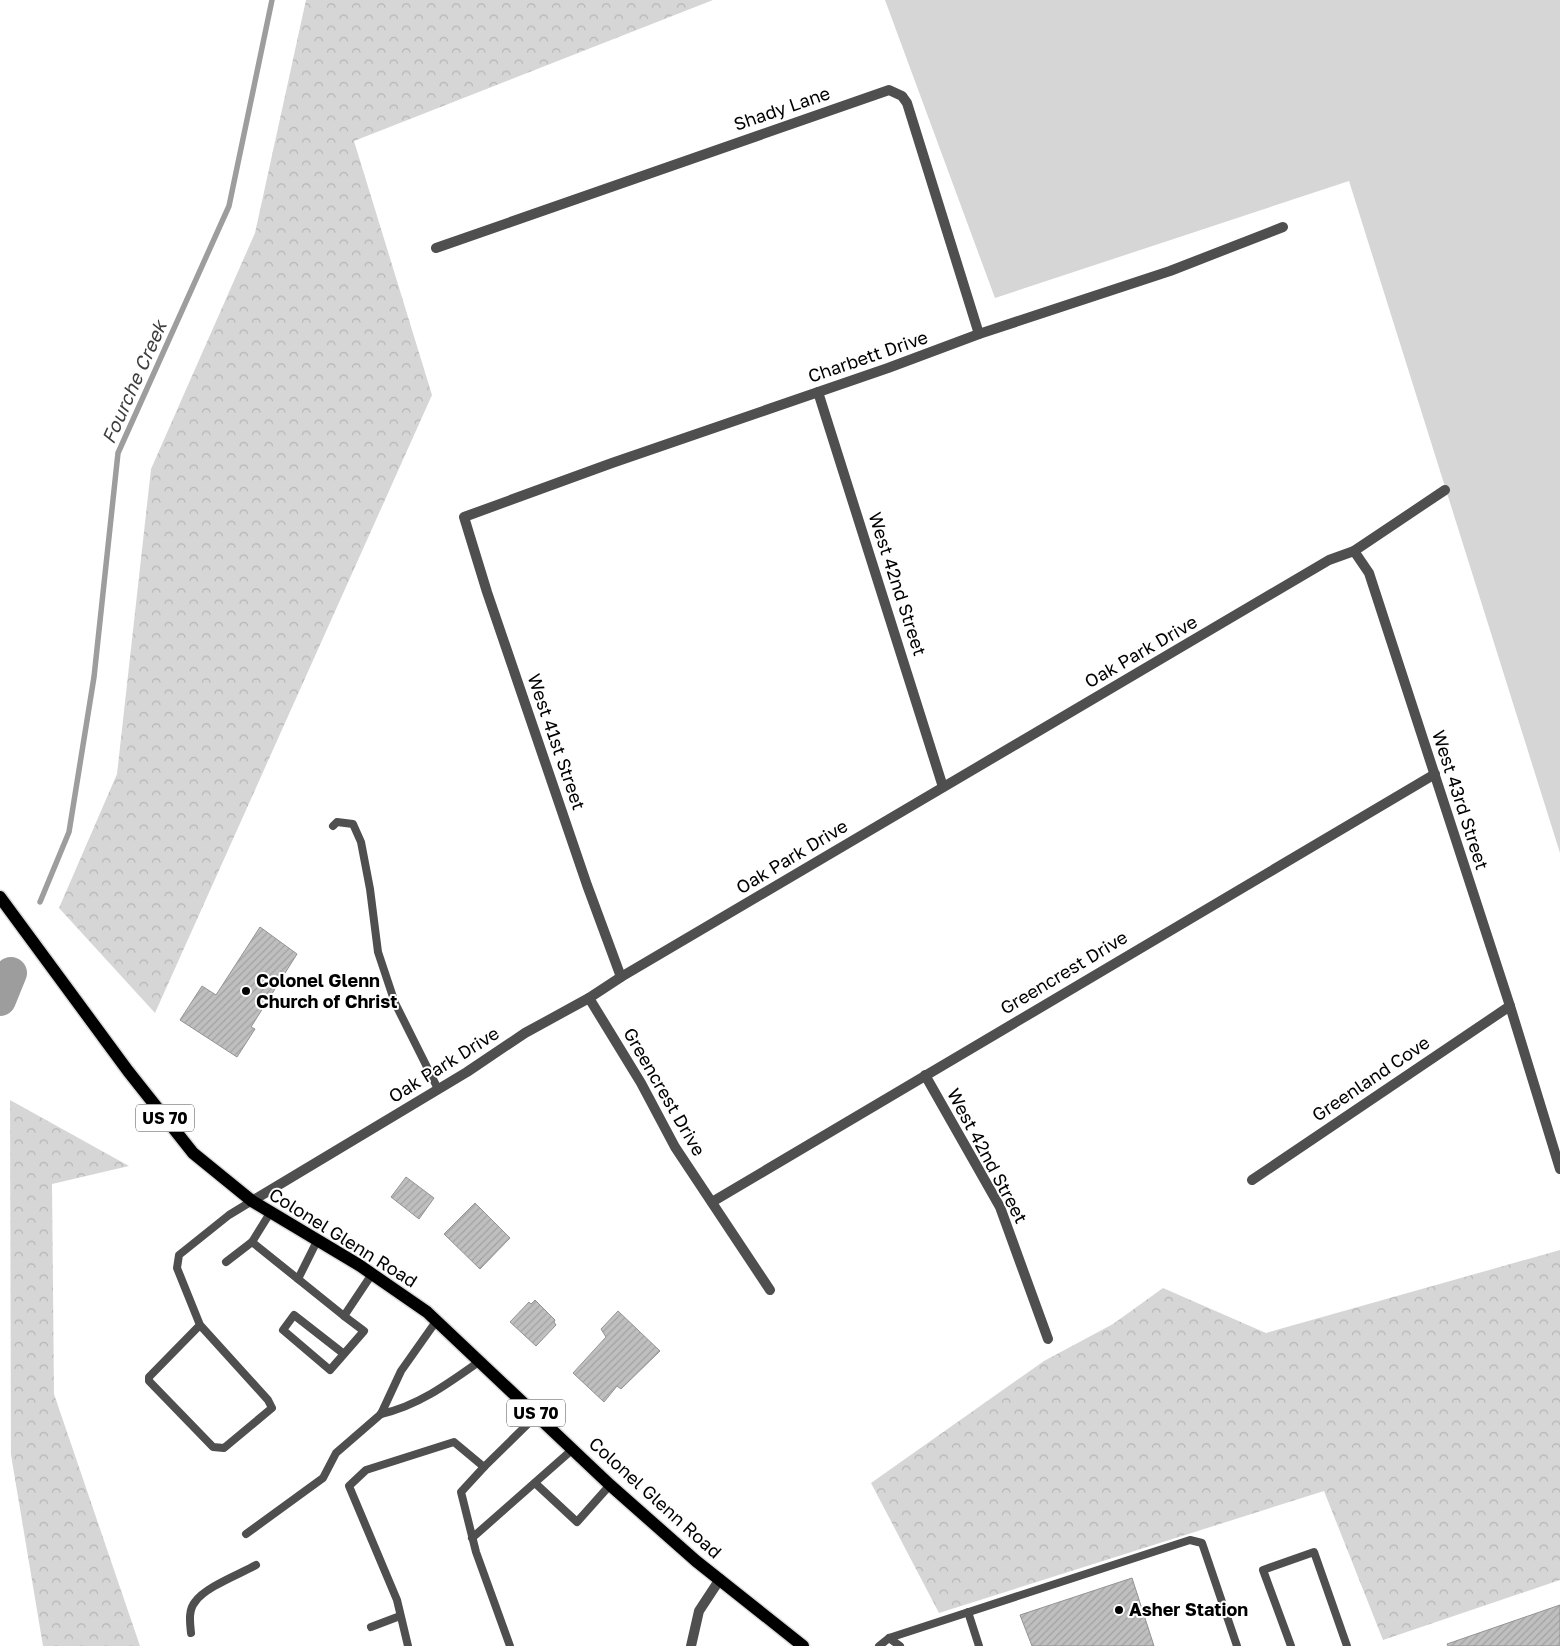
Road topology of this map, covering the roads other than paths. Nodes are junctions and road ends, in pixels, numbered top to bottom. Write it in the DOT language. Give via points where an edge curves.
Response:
graph roads {
  1 [pos="1283,227"];
  2 [pos="436,248"];
  3 [pos="979,334"];
  4 [pos="818,392"];
  5 [pos="1445,490"];
  6 [pos="464,517"];
  7 [pos="1354,551"];
  8 [pos="1434,774"];
  9 [pos="943,787"];
  10 [pos="333,826"];
  11 [pos="0,897"];
  12 [pos="621,977"];
  13 [pos="589,998"];
  14 [pos="1510,1006"];
  15 [pos="925,1075"];
  16 [pos="438,1089"];
  17 [pos="1560,1169"];
  18 [pos="1252,1180"];
  19 [pos="252,1202"];
  20 [pos="712,1202"];
  21 [pos="270,1213"];
  22 [pos="317,1241"];
  23 [pos="252,1242"];
  24 [pos="226,1262"];
  25 [pos="372,1274"];
  26 [pos="298,1279"];
  27 [pos="770,1290"];
  28 [pos="344,1316"];
  29 [pos="437,1320"];
  30 [pos="200,1324"];
  31 [pos="1048,1339"];
  32 [pos="344,1354"];
  33 [pos="480,1361"];
  34 [pos="381,1414"];
  35 [pos="538,1414"];
  36 [pos="573,1449"];
  37 [pos="484,1467"];
  38 [pos="535,1483"];
  39 [pos="610,1485"];
  40 [pos="246,1534"];
  41 [pos="472,1538"];
  42 [pos="256,1565"];
  43 [pos="720,1579"];
  44 [pos="968,1612"];
  45 [pos="400,1616"];
  46 [pos="371,1627"];
  47 [pos="191,1633"];
  48 [pos="889,1638"];
  49 [pos="688,1645"];
  50 [pos="408,1646"];
  51 [pos="510,1646"];
  52 [pos="803,1646"];
  53 [pos="879,1646"];
  54 [pos="900,1646"];
  55 [pos="979,1646"];
  56 [pos="1238,1646"];
  57 [pos="1291,1646"];
  58 [pos="1347,1646"];
  1 -- 3 [label="street, Charbett Drive" via="1170,272"];
  2 -- 3 [label="street, Shady Lane" via="883,92 896,92 907,103"];
  3 -- 4 [label="street, Charbett Drive"];
  4 -- 6 [label="street, Charbett Drive"];
  4 -- 9 [label="street, West 42nd Street"];
  5 -- 7 [label="street"];
  6 -- 12 [label="street, West 41st Street" via="586,885"];
  7 -- 8 [label="street, West 43rd Street" via="1369,572"];
  7 -- 9 [label="street, Oak Park Drive" via="1329,560"];
  8 -- 14 [label="street, West 43rd Street"];
  8 -- 15 [label="street, Greencrest Drive"];
  9 -- 12 [label="street, Oak Park Drive"];
  10 -- 16 [label="lane" via="337,822 353,824 361,842 378,952 395,1003"];
  11 -- 19 [label="main road, Colonel Glenn Road / US 70" via="193,1153"];
  12 -- 13 [label="street, Oak Park Drive"];
  13 -- 16 [label="street, Oak Park Drive" via="525,1033"];
  13 -- 20 [label="street, Greencrest Drive"];
  14 -- 17 [label="street, West 43rd Street"];
  14 -- 18 [label="street, Greenland Cove"];
  15 -- 20 [label="street, Greencrest Drive"];
  15 -- 31 [label="street, West 42nd Street" via="1000,1207"];
  16 -- 19 [label="street, Oak Park Drive"];
  19 -- 21 [label="main road, Colonel Glenn Road / US 70"];
  19 -- 30 [label="lane" via="229,1215 178,1255 178,1268"];
  20 -- 27 [label="street, Greencrest Drive"];
  21 -- 22 [label="main road, Colonel Glenn Road / US 70"];
  21 -- 23 [label="lane"];
  22 -- 25 [label="main road, Colonel Glenn Road / US 70"];
  22 -- 26 [label="lane"];
  23 -- 24 [label="lane"];
  23 -- 26 [label="lane"];
  25 -- 28 [label="lane"];
  25 -- 29 [label="main road, Colonel Glenn Road / US 70"];
  26 -- 28 [label="lane"];
  28 -- 32 [label="lane" via="364,1331"];
  29 -- 33 [label="main road, Colonel Glenn Road / US 70"];
  29 -- 34 [label="lane" via="401,1371"];
  30 -- 30 [label="lane" via="272,1408 224,1448 214,1447 149,1381 149,1376"];
  32 -- 32 [label="lane" via="330,1370 282,1330 294,1316"];
  33 -- 34 [label="lane" via="402,1409"];
  33 -- 35 [label="main road, Colonel Glenn Road / US 70"];
  34 -- 40 [label="lane" via="336,1454 322,1478"];
  35 -- 36 [label="main road, Colonel Glenn Road / US 70"];
  35 -- 37 [label="lane"];
  36 -- 38 [label="lane"];
  36 -- 39 [label="main road, Colonel Glenn Road / US 70"];
  37 -- 41 [label="lane" via="460,1492"];
  37 -- 45 [label="lane" via="454,1442 366,1470 349,1486 398,1600"];
  38 -- 39 [label="lane" via="577,1522"];
  38 -- 41 [label="lane"];
  39 -- 43 [label="main road, Colonel Glenn Road / US 70"];
  41 -- 51 [label="lane"];
  42 -- 47 [label="lane" via="194,1602 190,1617"];
  43 -- 49 [label="street" via="698,1610"];
  43 -- 52 [label="main road, Colonel Glenn Road / US 70"];
  44 -- 48 [label="lane"];
  44 -- 55 [label="lane"];
  44 -- 56 [label="lane" via="1190,1540 1202,1543"];
  45 -- 46 [label="lane"];
  45 -- 50 [label="lane"];
  48 -- 53 [label="lane"];
  48 -- 54 [label="lane"];
  57 -- 58 [label="lane" via="1263,1570 1314,1552"];
}
